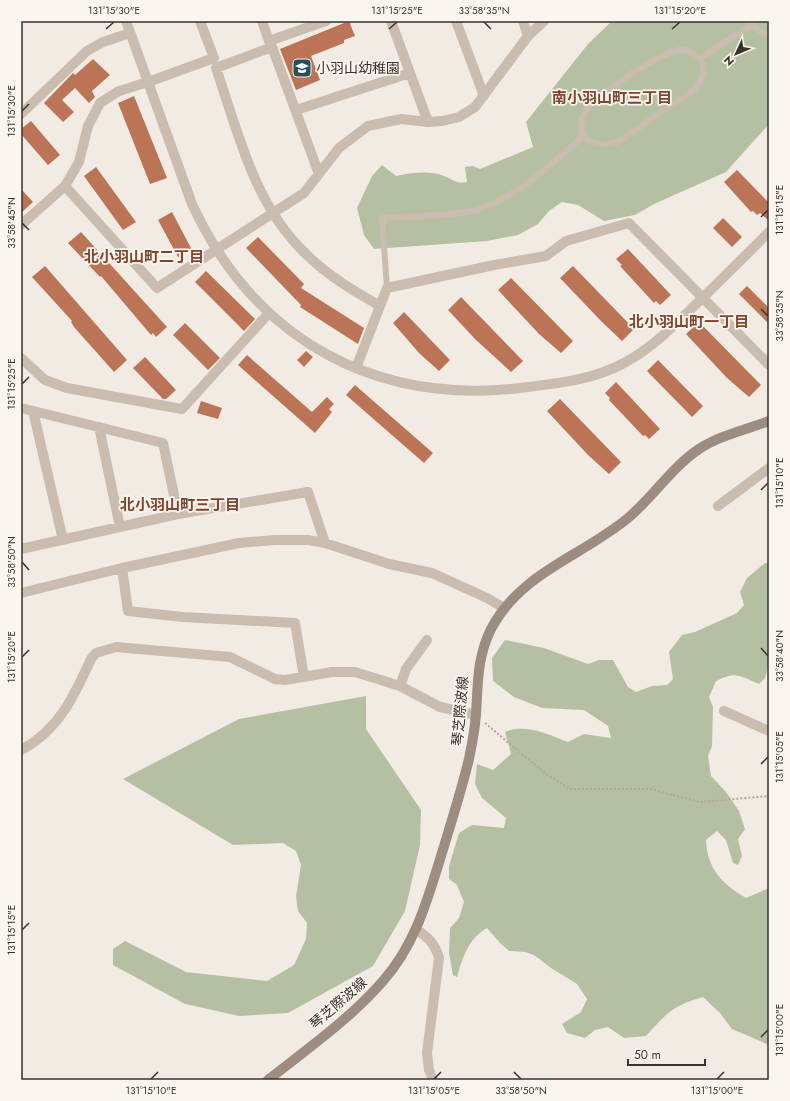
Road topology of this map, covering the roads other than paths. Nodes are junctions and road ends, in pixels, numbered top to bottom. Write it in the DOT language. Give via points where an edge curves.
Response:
graph roads {
  1 [pos="126,21"];
  2 [pos="200,21"];
  3 [pos="262,21"];
  4 [pos="326,21"];
  5 [pos="391,21"];
  6 [pos="456,21"];
  7 [pos="523,21"];
  8 [pos="544,21"];
  9 [pos="751,23"];
  10 [pos="130,33"];
  11 [pos="769,33"];
  12 [pos="528,36"];
  13 [pos="700,58"];
  14 [pos="410,73"];
  15 [pos="148,82"];
  16 [pos="484,96"];
  17 [pos="296,110"];
  18 [pos="21,114"];
  19 [pos="428,122"];
  20 [pos="583,136"];
  21 [pos="319,174"];
  22 [pos="65,186"];
  23 [pos="273,213"];
  24 [pos="21,225"];
  25 [pos="769,232"];
  26 [pos="215,250"];
  27 [pos="386,288"];
  28 [pos="702,298"];
  29 [pos="380,306"];
  30 [pos="269,313"];
  31 [pos="21,358"];
  32 [pos="769,365"];
  33 [pos="356,368"];
  34 [pos="21,408"];
  35 [pos="33,411"];
  36 [pos="769,421"];
  37 [pos="99,427"];
  38 [pos="769,468"];
  39 [pos="718,506"];
  40 [pos="178,514"];
  41 [pos="120,527"];
  42 [pos="63,540"];
  43 [pos="326,543"];
  44 [pos="21,549"];
  45 [pos="122,568"];
  46 [pos="21,593"];
  47 [pos="504,608"];
  48 [pos="427,640"];
  49 [pos="304,677"];
  50 [pos="400,686"];
  51 [pos="724,711"];
  52 [pos="476,715"];
  53 [pos="769,731"];
  54 [pos="21,750"];
  55 [pos="417,930"];
  56 [pos="268,1080"];
  57 [pos="434,1080"];
  1 -- 10 [label="street"];
  2 -- 15 [label="street" via="214,58"];
  3 -- 4 [label="street" via="269,41"];
  5 -- 14 [label="street"];
  6 -- 16 [label="street"];
  7 -- 12 [label="street"];
  8 -- 12 [label="street"];
  9 -- 11 [label="lane" via="761,32"];
  9 -- 13 [label="lane"];
  10 -- 15 [label="street"];
  10 -- 18 [label="street" via="103,42 87,51"];
  12 -- 16 [label="street"];
  13 -- 20 [label="lane" via="684,49 667,53 650,62 587,107 582,119"];
  13 -- 20 [label="lane" via="703,70 697,86 617,142 599,144"];
  14 -- 17 [label="street"];
  14 -- 19 [label="street"];
  15 -- 22 [label="street" via="119,91 100,103 88,126 79,162"];
  15 -- 26 [label="street" via="192,204"];
  16 -- 19 [label="street" via="475,107 459,117"];
  17 -- 21 [label="street"];
  17 -- 23 [label="street" via="272,47 216,68 255,182"];
  19 -- 21 [label="street" via="401,120 368,126 339,148"];
  20 -- 27 [label="lane" via="541,172 489,205 459,212 382,218"];
  21 -- 23 [label="street" via="304,193"];
  22 -- 24 [label="street"];
  22 -- 26 [label="street" via="157,288"];
  23 -- 26 [label="street"];
  23 -- 29 [label="street" via="286,232 316,263"];
  25 -- 28 [label="street"];
  26 -- 30 [label="street" via="241,285"];
  27 -- 28 [label="street" via="546,256 566,241 629,223"];
  27 -- 29 [label="street"];
  28 -- 32 [label="street"];
  28 -- 33 [label="street" via="655,344 641,354 622,364 574,381 467,392 421,387 389,380"];
  29 -- 33 [label="street"];
  30 -- 31 [label="street" via="182,409 68,388 45,380"];
  30 -- 33 [label="street" via="290,331"];
  34 -- 35 [label="street"];
  35 -- 37 [label="street"];
  35 -- 42 [label="street"];
  36 -- 47 [label="main road, 琴芝際波線" via="714,440 686,459 616,528 533,579"];
  37 -- 40 [label="street" via="163,443"];
  37 -- 41 [label="street"];
  38 -- 39 [label="street"];
  40 -- 41 [label="street"];
  40 -- 43 [label="street" via="308,492"];
  41 -- 42 [label="street"];
  42 -- 44 [label="street"];
  43 -- 45 [label="street" via="275,540 239,544"];
  43 -- 47 [label="street" via="389,564 432,574"];
  45 -- 46 [label="street"];
  45 -- 49 [label="street" via="128,611 183,617 295,623"];
  47 -- 52 [label="main road, 琴芝際波線" via="486,641 480,659"];
  48 -- 50 [label="street" via="413,657"];
  49 -- 50 [label="street" via="332,672 355,672"];
  49 -- 54 [label="street" via="274,679 230,657 116,647 106,649 96,653 91,659 66,710 42,736"];
  50 -- 52 [label="street" via="440,707"];
  51 -- 53 [label="street"];
  52 -- 55 [label="main road, 琴芝際波線" via="472,747 461,791"];
  55 -- 56 [label="main road, 琴芝際波線" via="397,964 370,996"];
  55 -- 57 [label="street" via="436,946 439,958 427,1053 429,1070"];
}
